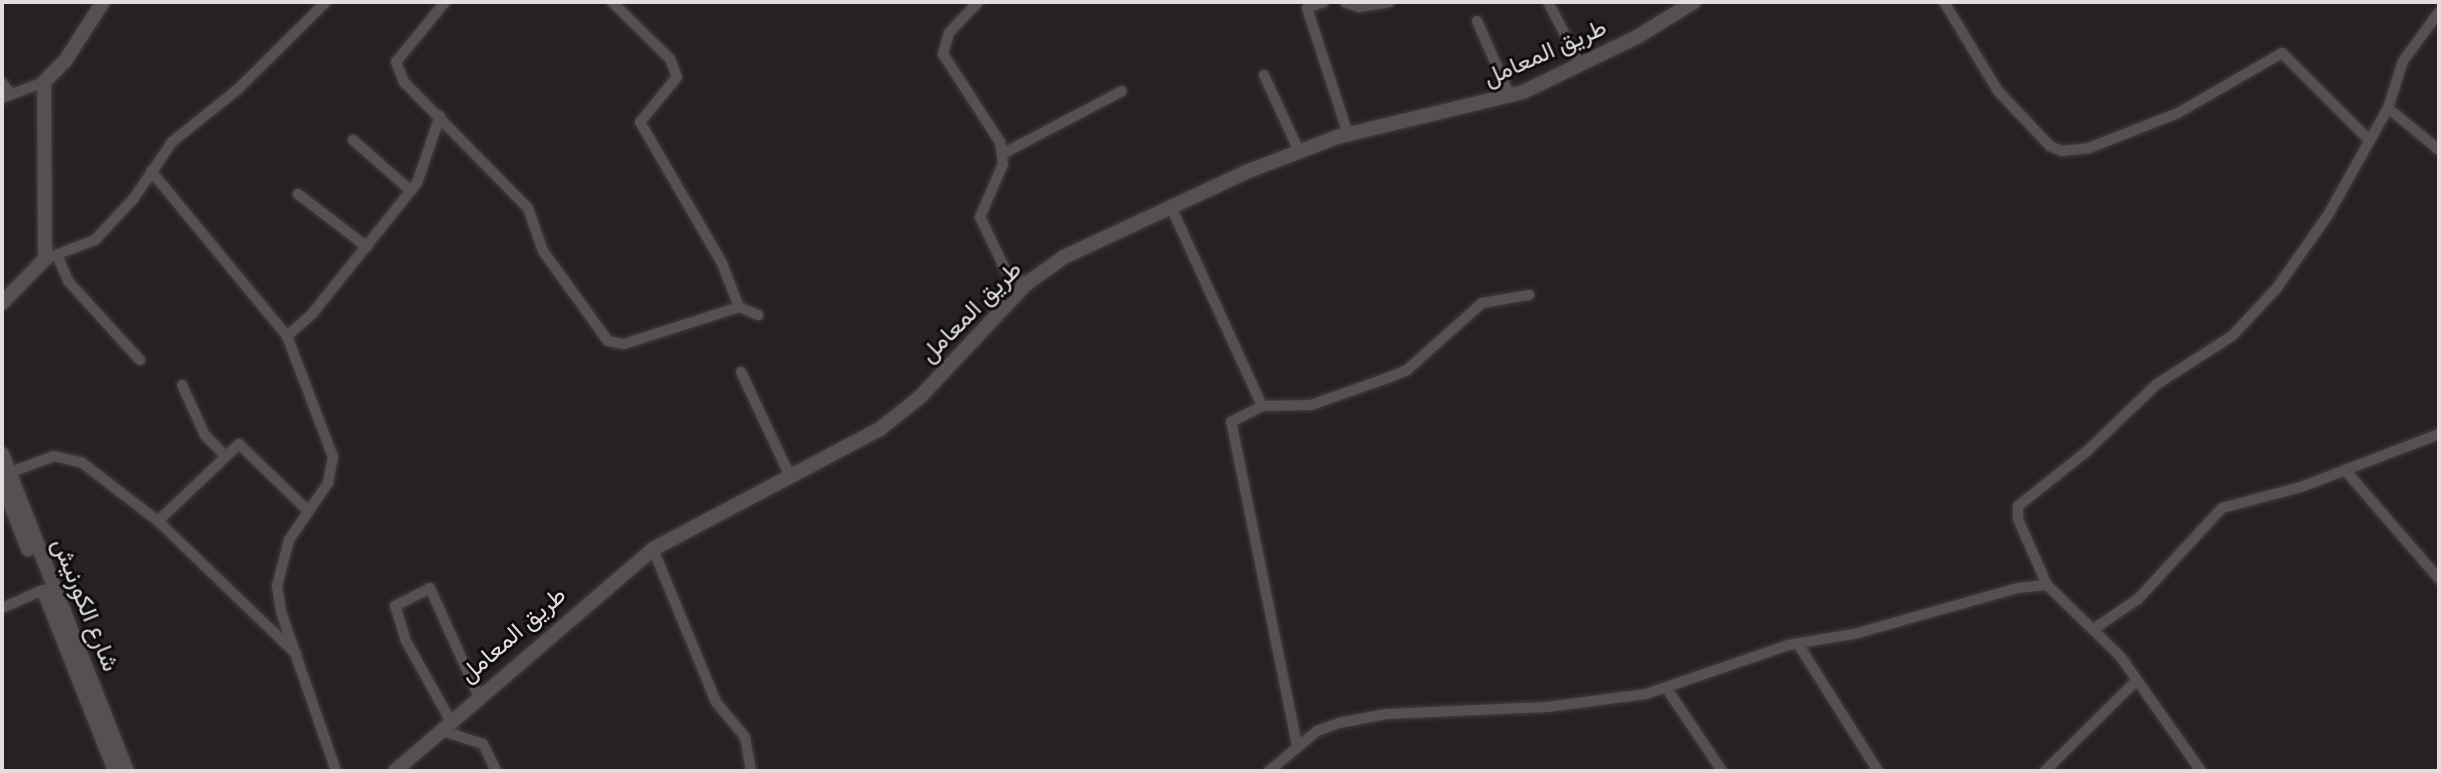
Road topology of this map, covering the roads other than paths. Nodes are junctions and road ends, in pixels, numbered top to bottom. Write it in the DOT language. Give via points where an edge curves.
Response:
graph roads {
  1 [pos="103,2"];
  2 [pos="326,2"];
  3 [pos="444,2"];
  4 [pos="612,2"];
  5 [pos="978,2"];
  6 [pos="1324,2"];
  7 [pos="1345,2"];
  8 [pos="1390,2"];
  9 [pos="1548,2"];
  10 [pos="1694,2"];
  11 [pos="1944,2"];
  12 [pos="2439,12"];
  13 [pos="1477,22"];
  14 [pos="1581,65"];
  15 [pos="1264,75"];
  16 [pos="44,82"];
  17 [pos="2,83"];
  18 [pos="1122,91"];
  19 [pos="7,96"];
  20 [pos="1510,96"];
  21 [pos="2388,108"];
  22 [pos="440,116"];
  23 [pos="1348,134"];
  24 [pos="353,140"];
  25 [pos="2370,141"];
  26 [pos="2439,150"];
  27 [pos="1299,151"];
  28 [pos="1004,153"];
  29 [pos="151,171"];
  30 [pos="411,191"];
  31 [pos="298,194"];
  32 [pos="1171,207"];
  33 [pos="366,247"];
  34 [pos="51,258"];
  35 [pos="1026,284"];
  36 [pos="1529,295"];
  37 [pos="2,303"];
  38 [pos="739,307"];
  39 [pos="758,315"];
  40 [pos="287,336"];
  41 [pos="140,360"];
  42 [pos="741,372"];
  43 [pos="182,385"];
  44 [pos="1262,406"];
  45 [pos="2439,434"];
  46 [pos="2,454"];
  47 [pos="226,457"];
  48 [pos="2345,470"];
  49 [pos="790,476"];
  50 [pos="6,478"];
  51 [pos="307,510"];
  52 [pos="158,521"];
  53 [pos="653,549"];
  54 [pos="2439,579"];
  55 [pos="2047,585"];
  56 [pos="43,590"];
  57 [pos="2,608"];
  58 [pos="2095,628"];
  59 [pos="1798,644"];
  60 [pos="299,657"];
  61 [pos="2137,680"];
  62 [pos="1668,689"];
  63 [pos="478,695"];
  64 [pos="445,725"];
  65 [pos="1297,745"];
  66 [pos="115,771"];
  67 [pos="127,771"];
  68 [pos="336,771"];
  69 [pos="395,771"];
  70 [pos="496,771"];
  71 [pos="751,771"];
  72 [pos="1269,771"];
  73 [pos="1723,771"];
  74 [pos="1878,771"];
  75 [pos="2045,771"];
  76 [pos="2201,771"];
  1 -- 16 [label="main road" via="65,61"];
  2 -- 29 [label="street" via="237,90 172,142"];
  3 -- 22 [label="street" via="396,62 404,82"];
  4 -- 38 [label="street" via="670,59 677,77 640,122 722,263"];
  5 -- 28 [label="street" via="949,33 943,54"];
  6 -- 23 [label="street" via="1307,8"];
  7 -- 8 [label="street" via="1359,7"];
  9 -- 14 [label="street"];
  10 -- 14 [label="main road, طريق المعامل"];
  11 -- 25 [label="street" via="1998,91 2050,146 2062,151 2089,148 2178,113 2282,53"];
  12 -- 21 [label="street" via="2403,61"];
  13 -- 20 [label="street"];
  14 -- 20 [label="main road, طريق المعامل"];
  15 -- 27 [label="street"];
  16 -- 19 [label="street"];
  16 -- 34 [label="main road"];
  17 -- 19 [label="street"];
  18 -- 28 [label="street"];
  20 -- 23 [label="main road, طريق المعامل"];
  21 -- 25 [label="street"];
  21 -- 26 [label="street"];
  22 -- 30 [label="street"];
  22 -- 38 [label="street" via="528,208 543,251 608,341 624,344"];
  23 -- 27 [label="main road, طريق المعامل"];
  24 -- 30 [label="street"];
  25 -- 55 [label="street" via="2316,234 2252,317 2221,344 2157,384 2086,452 2018,506 2018,519"];
  27 -- 32 [label="main road, طريق المعامل"];
  28 -- 35 [label="street" via="979,217 1005,270"];
  29 -- 34 [label="street" via="95,240"];
  29 -- 40 [label="street"];
  30 -- 33 [label="street"];
  31 -- 33 [label="street"];
  32 -- 35 [label="main road, طريق المعامل" via="1064,257"];
  32 -- 44 [label="street"];
  33 -- 40 [label="street"];
  34 -- 37 [label="main road"];
  34 -- 41 [label="street"];
  35 -- 49 [label="main road, طريق المعامل" via="949,368 880,429"];
  36 -- 44 [label="street" via="1482,303 1407,370 1311,405"];
  38 -- 39 [label="street"];
  40 -- 51 [label="street" via="333,457 328,483"];
  42 -- 49 [label="street"];
  43 -- 47 [label="street" via="205,435"];
  44 -- 65 [label="street" via="1231,422"];
  45 -- 48 [label="street"];
  46 -- 50 [label="main road, شارع الكورنيش"];
  47 -- 51 [label="street" via="239,444"];
  47 -- 52 [label="street"];
  48 -- 54 [label="street"];
  48 -- 58 [label="street" via="2222,508 2138,599"];
  49 -- 53 [label="main road, طريق المعامل"];
  50 -- 52 [label="street" via="40,459 68,457 93,469"];
  50 -- 56 [label="main road, شارع الكورنيش"];
  50 -- 67 [label="main road, شارع الكورنيش"];
  51 -- 60 [label="street" via="289,541 277,586"];
  52 -- 60 [label="street"];
  53 -- 63 [label="main road, طريق المعامل"];
  53 -- 71 [label="street" via="716,702 745,737"];
  55 -- 58 [label="street"];
  55 -- 59 [label="street"];
  56 -- 57 [label="street"];
  56 -- 66 [label="main road, شارع الكورنيش"];
  58 -- 61 [label="street"];
  59 -- 62 [label="street"];
  59 -- 74 [label="street"];
  60 -- 68 [label="street"];
  61 -- 75 [label="street"];
  61 -- 76 [label="street"];
  62 -- 65 [label="street" via="1547,707 1386,714 1317,730"];
  62 -- 73 [label="street"];
  63 -- 64 [label="main road, طريق المعامل"];
  63 -- 64 [label="street" via="430,588 395,606 406,642"];
  64 -- 69 [label="main road, طريق المعامل"];
  64 -- 70 [label="street" via="483,744"];
  65 -- 72 [label="street"];
}
